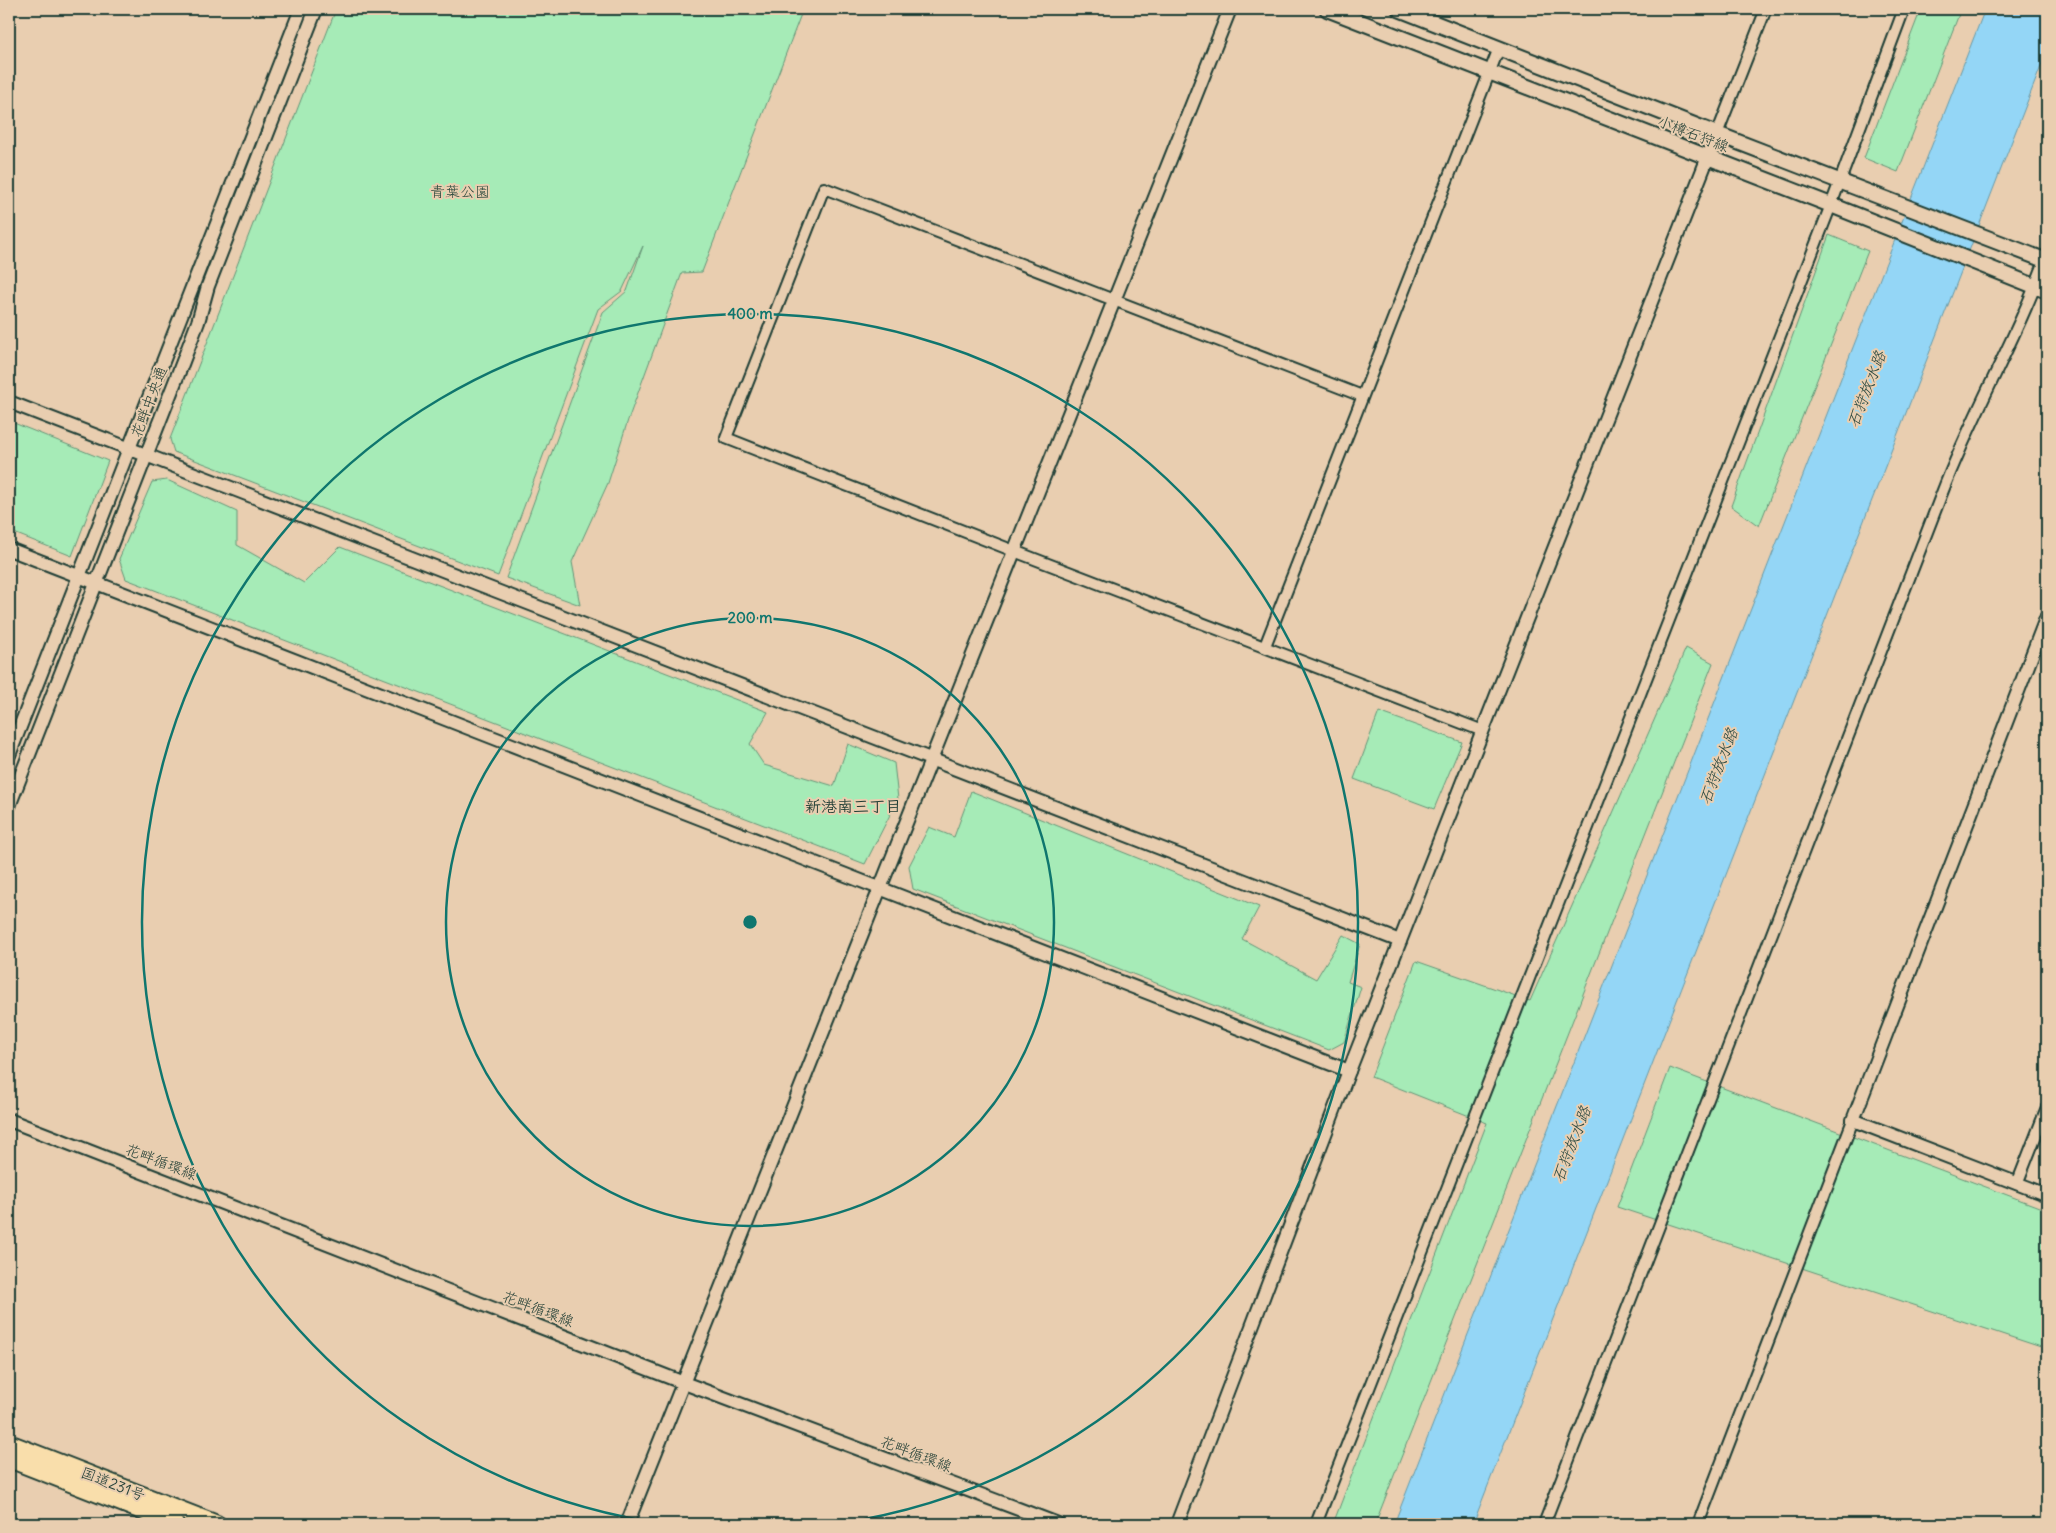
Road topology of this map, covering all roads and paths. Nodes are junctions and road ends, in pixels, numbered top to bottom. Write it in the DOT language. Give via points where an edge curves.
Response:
graph roads {
  1 [pos="301,9"];
  2 [pos="316,9"];
  3 [pos="1230,9"];
  4 [pos="1328,9"];
  5 [pos="1400,9"];
  6 [pos="1766,9"];
  7 [pos="1904,9"];
  8 [pos="1498,48"];
  9 [pos="1489,72"];
  10 [pos="1717,134"];
  11 [pos="1708,157"];
  12 [pos="1840,180"];
  13 [pos="1831,205"];
  14 [pos="2047,259"];
  15 [pos="2041,289"];
  16 [pos="1114,300"];
  17 [pos="1362,396"];
  18 [pos="9,402"];
  19 [pos="128,448"];
  20 [pos="146,455"];
  21 [pos="9,549"];
  22 [pos="1014,551"];
  23 [pos="78,576"];
  24 [pos="96,584"];
  25 [pos="2047,616"];
  26 [pos="1265,646"];
  27 [pos="1482,731"];
  28 [pos="9,755"];
  29 [pos="931,758"];
  30 [pos="9,806"];
  31 [pos="879,887"];
  32 [pos="1400,941"];
  33 [pos="1349,1071"];
  34 [pos="2047,1107"];
  35 [pos="9,1120"];
  36 [pos="1853,1120"];
  37 [pos="2018,1184"];
  38 [pos="2047,1195"];
  39 [pos="684,1383"];
  40 [pos="9,1443"];
  41 [pos="9,1459"];
  42 [pos="178,1520"];
  43 [pos="217,1524"];
  44 [pos="627,1524"];
  45 [pos="1058,1524"];
  46 [pos="1177,1524"];
  47 [pos="1316,1524"];
  48 [pos="1544,1524"];
  49 [pos="1698,1524"];
  1 -- 19 [label="street, 花畔中央通"];
  2 -- 20 [label="street, 花畔中央通"];
  3 -- 16 [label="street"];
  4 -- 9 [label="main road, 小樽石狩線"];
  5 -- 8 [label="main road, 小樽石狩線"];
  6 -- 10 [label="street"];
  7 -- 12 [label="street"];
  8 -- 9 [label="street"];
  8 -- 10 [label="main road, 小樽石狩線"];
  9 -- 11 [label="main road, 小樽石狩線"];
  9 -- 17 [label="street"];
  10 -- 11 [label="street"];
  10 -- 12 [label="main road, 小樽石狩線"];
  11 -- 13 [label="main road, 小樽石狩線"];
  11 -- 27 [label="street"];
  12 -- 13 [label="street"];
  12 -- 14 [label="main road, 小樽石狩線"];
  13 -- 15 [label="main road, 小樽石狩線"];
  13 -- 47 [label="street"];
  14 -- 15 [label="street"];
  15 -- 48 [label="street" via="1957,453"];
  16 -- 17 [label="street"];
  16 -- 22 [label="street"];
  16 -- 22 [label="street" via="824,188 726,438"];
  17 -- 26 [label="street"];
  18 -- 19 [label="street"];
  19 -- 20 [label="street"];
  19 -- 23 [label="street, 花畔中央通"];
  20 -- 24 [label="street, 花畔中央通"];
  20 -- 29 [label="street"];
  21 -- 23 [label="street"];
  22 -- 26 [label="street"];
  22 -- 29 [label="street"];
  23 -- 24 [label="street"];
  23 -- 28 [label="street, 花畔中央通"];
  24 -- 30 [label="street, 花畔中央通"];
  24 -- 31 [label="street"];
  25 -- 36 [label="street"];
  26 -- 27 [label="street"];
  27 -- 32 [label="street"];
  29 -- 31 [label="street"];
  29 -- 32 [label="street"];
  31 -- 33 [label="street"];
  31 -- 39 [label="street"];
  32 -- 33 [label="street"];
  33 -- 46 [label="street"];
  34 -- 37 [label="street"];
  35 -- 39 [label="street, 花畔循環線"];
  36 -- 37 [label="street"];
  36 -- 49 [label="street"];
  37 -- 38 [label="street"];
  39 -- 44 [label="street"];
  39 -- 45 [label="street, 花畔循環線"];
  40 -- 42 [label="highway, 国道231号"];
  41 -- 42 [label="highway, 国道231号"];
  42 -- 43 [label="highway, 国道231号"];
}
